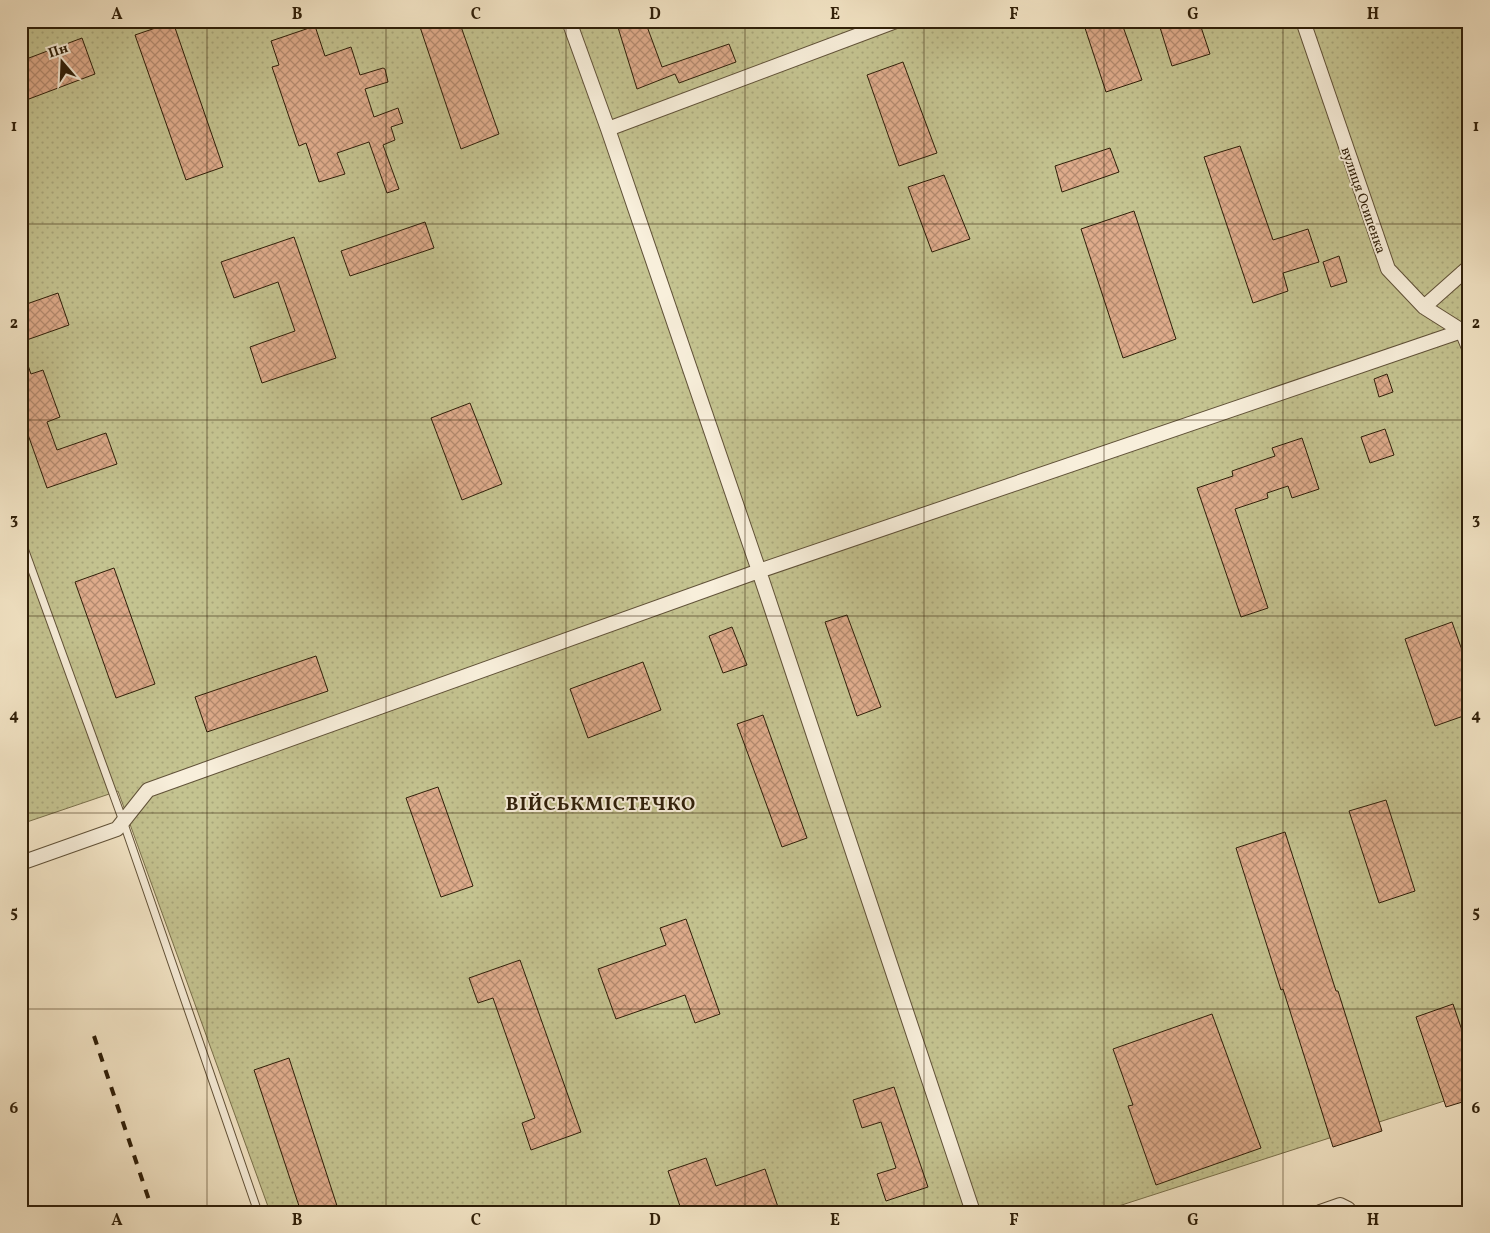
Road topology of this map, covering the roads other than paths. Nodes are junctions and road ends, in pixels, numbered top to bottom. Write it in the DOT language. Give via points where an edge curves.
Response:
graph roads {
  1 [pos="569,21"];
  2 [pos="896,21"];
  3 [pos="1303,21"];
  4 [pos="608,129"];
  5 [pos="1469,267"];
  6 [pos="1424,307"];
  7 [pos="1462,331"];
  8 [pos="1469,348"];
  9 [pos="21,540"];
  10 [pos="759,571"];
  11 [pos="123,821"];
  12 [pos="21,863"];
  13 [pos="258,1212"];
  14 [pos="973,1212"];
  15 [pos="1320,1212"];
  16 [pos="1350,1212"];
  1 -- 4 [label="street"];
  2 -- 4 [label="street"];
  3 -- 6 [label="street, вулиця Осипенка" via="1388,269"];
  4 -- 10 [label="street"];
  5 -- 6 [label="street"];
  6 -- 7 [label="street, вулиця Осипенка"];
  7 -- 8 [label="street"];
  7 -- 10 [label="street"];
  9 -- 11 [label="lane"];
  10 -- 11 [label="street" via="148,790"];
  10 -- 14 [label="street"];
  11 -- 12 [label="street" via="117,829"];
  11 -- 13 [label="lane"];
  15 -- 16 [label="street" via="1340,1205"];
}
